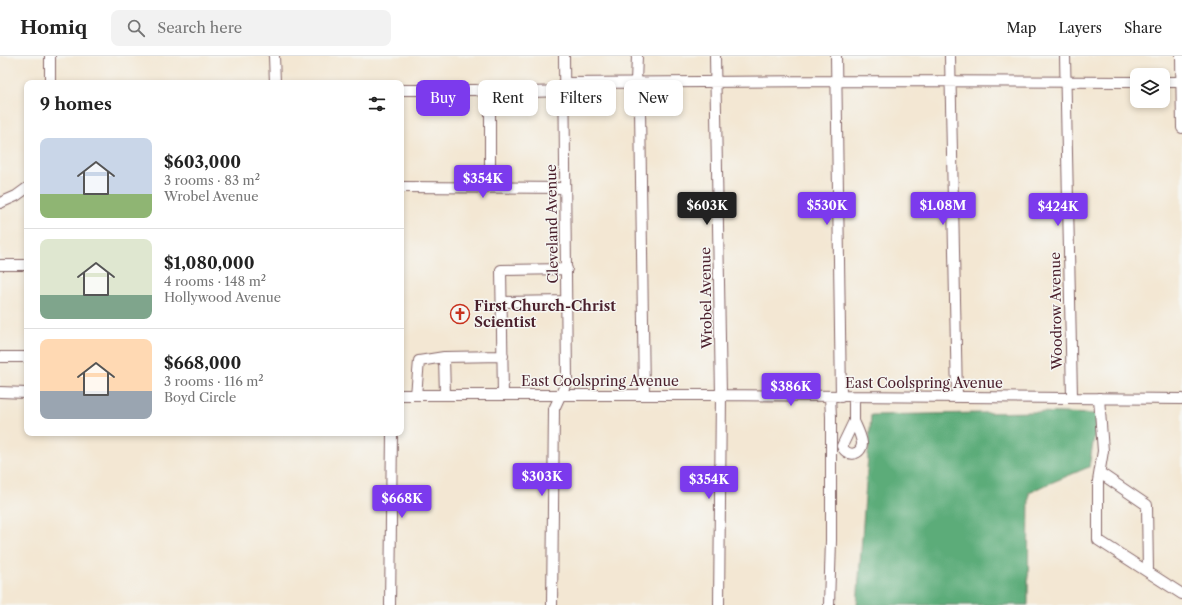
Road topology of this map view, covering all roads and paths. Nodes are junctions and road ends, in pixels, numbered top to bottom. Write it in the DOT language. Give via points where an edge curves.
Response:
graph roads {
  1 [pos="50,56"];
  2 [pos="274,56"];
  3 [pos="564,56"];
  4 [pos="637,56"];
  5 [pos="715,56"];
  6 [pos="836,56"];
  7 [pos="950,56"];
  8 [pos="1065,56"];
  9 [pos="1181,56"];
  10 [pos="50,80"];
  11 [pos="275,80"];
  12 [pos="564,80"];
  13 [pos="636,80"];
  14 [pos="836,81"];
  15 [pos="683,82"];
  16 [pos="716,82"];
  17 [pos="951,82"];
  18 [pos="1066,82"];
  19 [pos="1130,82"];
  20 [pos="1170,82"];
  21 [pos="1182,82"];
  22 [pos="404,90"];
  23 [pos="478,90"];
  24 [pos="490,116"];
  25 [pos="564,116"];
  26 [pos="640,116"];
  27 [pos="1182,128"];
  28 [pos="404,187"];
  29 [pos="490,188"];
  30 [pos="565,188"];
  31 [pos="24,190"];
  32 [pos="0,203"];
  33 [pos="24,265"];
  34 [pos="0,266"];
  35 [pos="567,269"];
  36 [pos="567,301"];
  37 [pos="502,302"];
  38 [pos="503,356"];
  39 [pos="0,357"];
  40 [pos="24,357"];
  41 [pos="444,357"];
  42 [pos="0,392"];
  43 [pos="24,393"];
  44 [pos="404,395"];
  45 [pos="416,395"];
  46 [pos="445,395"];
  47 [pos="503,395"];
  48 [pos="561,395"];
  49 [pos="644,395"];
  50 [pos="721,395"];
  51 [pos="830,396"];
  52 [pos="841,397"];
  53 [pos="854,397"];
  54 [pos="957,397"];
  55 [pos="1072,397"];
  56 [pos="1099,398"];
  57 [pos="1182,399"];
  58 [pos="854,421"];
  59 [pos="392,436"];
  60 [pos="1100,473"];
  61 [pos="1148,572"];
  62 [pos="1182,594"];
  63 [pos="390,605"];
  64 [pos="552,605"];
  65 [pos="720,605"];
  66 [pos="829,605"];
  1 -- 10 [label="street"];
  2 -- 11 [label="street"];
  3 -- 12 [label="street, Cleveland Avenue"];
  4 -- 13 [label="street"];
  5 -- 16 [label="street, Wrobel Avenue"];
  6 -- 14 [label="street"];
  7 -- 17 [label="street"];
  8 -- 18 [label="street, Woodrow Avenue"];
  9 -- 21 [label="street"];
  14 -- 16 [label="street"];
  14 -- 17 [label="street"];
  14 -- 52 [label="street"];
  15 -- 16 [label="street"];
  16 -- 50 [label="street, Wrobel Avenue"];
  17 -- 18 [label="street"];
  17 -- 54 [label="street"];
  18 -- 19 [label="street"];
  18 -- 55 [label="street, Woodrow Avenue"];
  20 -- 21 [label="street"];
  21 -- 27 [label="street"];
  22 -- 23 [label="street"];
  24 -- 29 [label="street"];
  25 -- 30 [label="street, Cleveland Avenue"];
  26 -- 49 [label="street"];
  28 -- 29 [label="street"];
  29 -- 30 [label="street"];
  30 -- 35 [label="street, Cleveland Avenue"];
  31 -- 32 [label="street"];
  33 -- 34 [label="street"];
  35 -- 36 [label="street, Cleveland Avenue"];
  35 -- 37 [label="street" via="501,270"];
  36 -- 37 [label="street"];
  36 -- 48 [label="street, Cleveland Avenue" via="567,381"];
  37 -- 38 [label="street"];
  38 -- 41 [label="street"];
  38 -- 47 [label="street"];
  39 -- 40 [label="street"];
  41 -- 45 [label="street" via="419,361"];
  41 -- 46 [label="street"];
  42 -- 43 [label="street"];
  44 -- 45 [label="street, East Coolspring Avenue"];
  45 -- 46 [label="street, East Coolspring Avenue"];
  46 -- 47 [label="street, East Coolspring Avenue"];
  47 -- 48 [label="street, East Coolspring Avenue"];
  48 -- 49 [label="street, East Coolspring Avenue"];
  48 -- 64 [label="street, Cleveland Avenue" via="554,409"];
  49 -- 50 [label="street, East Coolspring Avenue"];
  50 -- 51 [label="street, East Coolspring Avenue"];
  50 -- 65 [label="street, Wrobel Avenue"];
  51 -- 52 [label="street, East Coolspring Avenue"];
  51 -- 66 [label="street"];
  52 -- 53 [label="street, East Coolspring Avenue"];
  53 -- 54 [label="street, East Coolspring Avenue"];
  53 -- 58 [label="street"];
  54 -- 55 [label="street, East Coolspring Avenue"];
  55 -- 56 [label="street, East Coolspring Avenue"];
  56 -- 57 [label="street, East Coolspring Avenue"];
  56 -- 60 [label="street" via="1103,450"];
  59 -- 63 [label="street"];
  60 -- 61 [label="street" via="1147,505"];
  60 -- 61 [label="street" via="1098,540"];
  61 -- 62 [label="street"];
}
